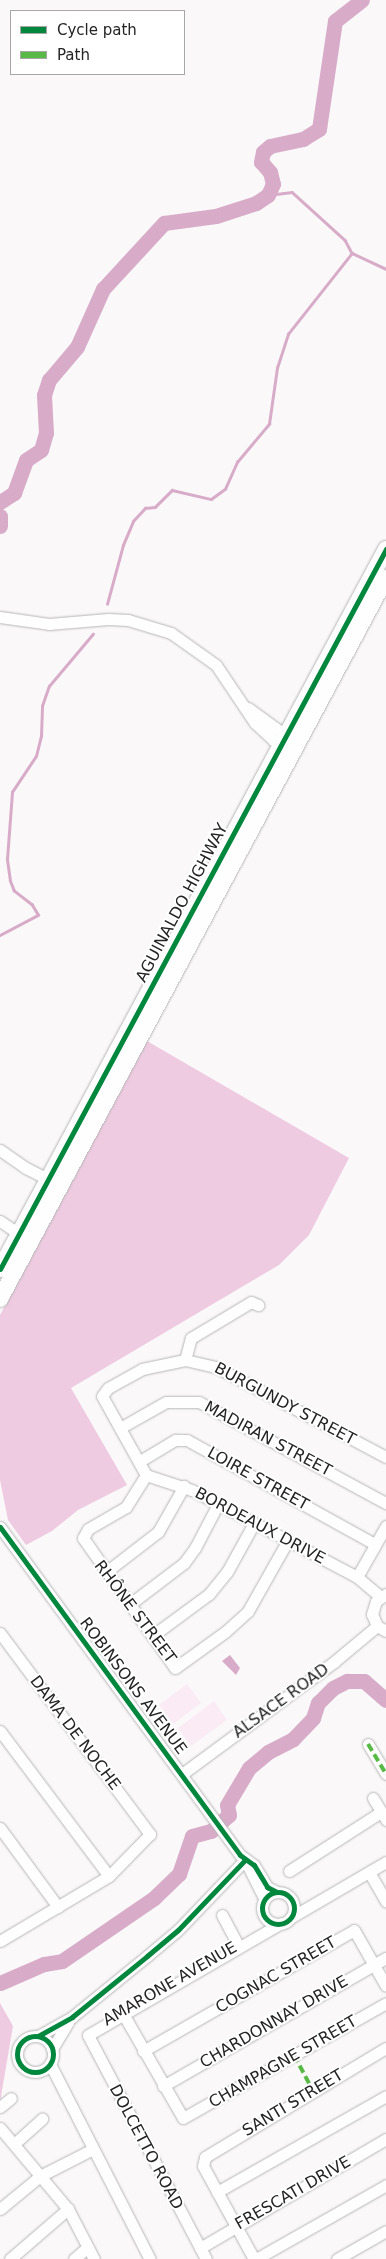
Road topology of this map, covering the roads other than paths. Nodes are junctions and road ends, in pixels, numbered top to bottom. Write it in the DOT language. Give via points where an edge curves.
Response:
graph roads {
  1 [pos="386,550"];
  2 [pos="386,578"];
  3 [pos="0,617"];
  4 [pos="288,741"];
  5 [pos="0,1150"];
  6 [pos="54,1183"];
  7 [pos="0,1221"];
  8 [pos="25,1237"];
  9 [pos="0,1269"];
  10 [pos="1,1295"];
  11 [pos="258,1305"];
  12 [pos="185,1360"];
  13 [pos="120,1428"];
  14 [pos="386,1457"];
  15 [pos="140,1461"];
  16 [pos="146,1475"];
  17 [pos="184,1486"];
  18 [pos="386,1502"];
  19 [pos="218,1504"];
  20 [pos="254,1524"];
  21 [pos="386,1526"];
  22 [pos="0,1527"];
  23 [pos="288,1540"];
  24 [pos="375,1544"];
  25 [pos="106,1572"];
  26 [pos="357,1577"];
  27 [pos="381,1597"];
  28 [pos="130,1604"];
  29 [pos="382,1629"];
  30 [pos="0,1633"];
  31 [pos="152,1636"];
  32 [pos="0,1731"];
  33 [pos="368,1744"];
  34 [pos="182,1774"];
  35 [pos="386,1774"];
  36 [pos="372,1798"];
  37 [pos="384,1816"];
  38 [pos="0,1828"];
  39 [pos="243,1858"];
  40 [pos="386,1862"];
  41 [pos="289,1871"];
  42 [pos="369,1872"];
  43 [pos="109,1876"];
  44 [pos="278,1892"];
  45 [pos="290,1898"];
  46 [pos="320,1898"];
  47 [pos="264,1899"];
  48 [pos="386,1901"];
  49 [pos="58,1907"];
  50 [pos="222,1915"];
  51 [pos="266,1919"];
  52 [pos="285,1920"];
  53 [pos="254,1936"];
  54 [pos="1,1937"];
  55 [pos="238,1945"];
  56 [pos="386,1958"];
  57 [pos="374,1965"];
  58 [pos="386,1986"];
  59 [pos="386,2002"];
  60 [pos="122,2012"];
  61 [pos="72,2017"];
  62 [pos="88,2035"];
  63 [pos="38,2036"];
  64 [pos="386,2048"];
  65 [pos="52,2049"];
  66 [pos="143,2051"];
  67 [pos="46,2068"];
  68 [pos="163,2086"];
  69 [pos="386,2096"];
  70 [pos="11,2098"];
  71 [pos="0,2107"];
  72 [pos="42,2119"];
  73 [pos="0,2128"];
  74 [pos="386,2139"];
  75 [pos="14,2144"];
  76 [pos="92,2150"];
  77 [pos="40,2176"];
  78 [pos="386,2185"];
  79 [pos="217,2192"];
  80 [pos="0,2209"];
  81 [pos="68,2209"];
  82 [pos="236,2227"];
  83 [pos="385,2233"];
  84 [pos="88,2247"];
  85 [pos="200,2248"];
  86 [pos="10,2259"];
  87 [pos="74,2259"];
  88 [pos="94,2259"];
  89 [pos="150,2259"];
  90 [pos="206,2259"];
  91 [pos="255,2259"];
  92 [pos="337,2259"];
  1 -- 4 [label="highway, AGUINALDO HIGHWAY"];
  2 -- 4 [label="highway, AGUINALDO HIGHWAY"];
  3 -- 4 [label="street" via="49,624 108,619 157,628 203,653 230,682 255,723"];
  4 -- 6 [label="highway, AGUINALDO HIGHWAY"];
  5 -- 6 [label="street"];
  6 -- 8 [label="highway, AGUINALDO HIGHWAY"];
  7 -- 8 [label="street"];
  8 -- 9 [label="highway, AGUINALDO HIGHWAY"];
  8 -- 10 [label="highway, AGUINALDO HIGHWAY"];
  11 -- 12 [label="street" via="251,1302 191,1338"];
  12 -- 13 [label="street, BURGUNDY STREET" via="142,1369 104,1392 103,1402"];
  12 -- 14 [label="street, BURGUNDY STREET" via="216,1367"];
  13 -- 15 [label="street, BURGUNDY STREET"];
  13 -- 18 [label="street, MADIRAN STREET" via="166,1402 198,1402"];
  15 -- 16 [label="street, BURGUNDY STREET"];
  15 -- 24 [label="street, LOIRE STREET" via="175,1440 187,1440"];
  16 -- 17 [label="street, BORDEAUX DRIVE"];
  16 -- 25 [label="street, RHÔNE STREET" via="126,1507 84,1534 84,1544"];
  17 -- 19 [label="street, BORDEAUX DRIVE"];
  17 -- 25 [label="street" via="158,1532"];
  19 -- 20 [label="street, BORDEAUX DRIVE"];
  19 -- 28 [label="street" via="184,1563"];
  20 -- 23 [label="street, BORDEAUX DRIVE"];
  20 -- 31 [label="street" via="209,1594"];
  21 -- 24 [label="street"];
  22 -- 34 [label="street, ROBINSONS AVENUE"];
  23 -- 26 [label="street, BORDEAUX DRIVE"];
  23 -- 31 [label="street, RHÔNE STREET" via="248,1610 225,1632 175,1668"];
  24 -- 26 [label="street"];
  25 -- 28 [label="street, RHÔNE STREET"];
  26 -- 27 [label="street, BORDEAUX DRIVE"];
  27 -- 29 [label="street" via="372,1614"];
  28 -- 31 [label="street, RHÔNE STREET"];
  29 -- 34 [label="street, ALSACE ROAD"];
  30 -- 43 [label="street, DAMA DE NOCHE" via="150,1834"];
  32 -- 43 [label="street"];
  33 -- 35 [label="street"];
  34 -- 39 [label="street, ROBINSONS AVENUE"];
  36 -- 37 [label="street"];
  37 -- 41 [label="street"];
  38 -- 49 [label="street"];
  39 -- 44 [label="street, ROBINSONS AVENUE" via="254,1865 268,1887"];
  39 -- 47 [label="street, ROBINSONS AVENUE"];
  39 -- 61 [label="street" via="178,1930"];
  40 -- 42 [label="street, AMARONE AVENUE"];
  42 -- 46 [label="street, AMARONE AVENUE"];
  42 -- 48 [label="street"];
  43 -- 49 [label="street"];
  44 -- 45 [label="street"];
  44 -- 47 [label="street"];
  45 -- 46 [label="street, AMARONE AVENUE" via="300,1902"];
  45 -- 52 [label="street" via="293,1908"];
  46 -- 52 [label="street, AMARONE AVENUE"];
  47 -- 51 [label="street" via="262,1909"];
  49 -- 54 [label="street"];
  50 -- 55 [label="street"];
  51 -- 52 [label="street"];
  51 -- 53 [label="street, AMARONE AVENUE"];
  52 -- 53 [label="street, AMARONE AVENUE"];
  53 -- 55 [label="street, AMARONE AVENUE"];
  55 -- 60 [label="street, AMARONE AVENUE"];
  56 -- 57 [label="street, CHARDONNAY DRIVE"];
  57 -- 58 [label="street, COGNAC STREET"];
  57 -- 66 [label="street, COGNAC STREET" via="354,1930"];
  57 -- 68 [label="street, CHARDONNAY DRIVE"];
  59 -- 68 [label="street, CHAMPAGNE STREET" via="188,2118 179,2115"];
  60 -- 62 [label="street, AMARONE AVENUE"];
  60 -- 66 [label="street"];
  61 -- 63 [label="street"];
  61 -- 65 [label="street"];
  62 -- 85 [label="street, DOLCETTO ROAD"];
  63 -- 65 [label="street"];
  63 -- 67 [label="street" via="22,2042 18,2058 24,2068"];
  64 -- 79 [label="street, SANTI STREET" via="208,2153 202,2161"];
  65 -- 67 [label="street"];
  66 -- 68 [label="street"];
  67 -- 76 [label="street"];
  69 -- 79 [label="street"];
  70 -- 71 [label="street"];
  72 -- 75 [label="street"];
  73 -- 75 [label="street"];
  74 -- 82 [label="street, FRESCATI DRIVE"];
  75 -- 77 [label="street"];
  76 -- 77 [label="street"];
  76 -- 89 [label="street"];
  77 -- 80 [label="street"];
  77 -- 81 [label="street"];
  78 -- 91 [label="street"];
  79 -- 82 [label="street"];
  81 -- 84 [label="street"];
  81 -- 86 [label="street"];
  82 -- 85 [label="street, FRESCATI DRIVE"];
  82 -- 91 [label="street"];
  83 -- 92 [label="street"];
  84 -- 87 [label="street"];
  84 -- 88 [label="street"];
  85 -- 90 [label="street, DOLCETTO ROAD"];
}
